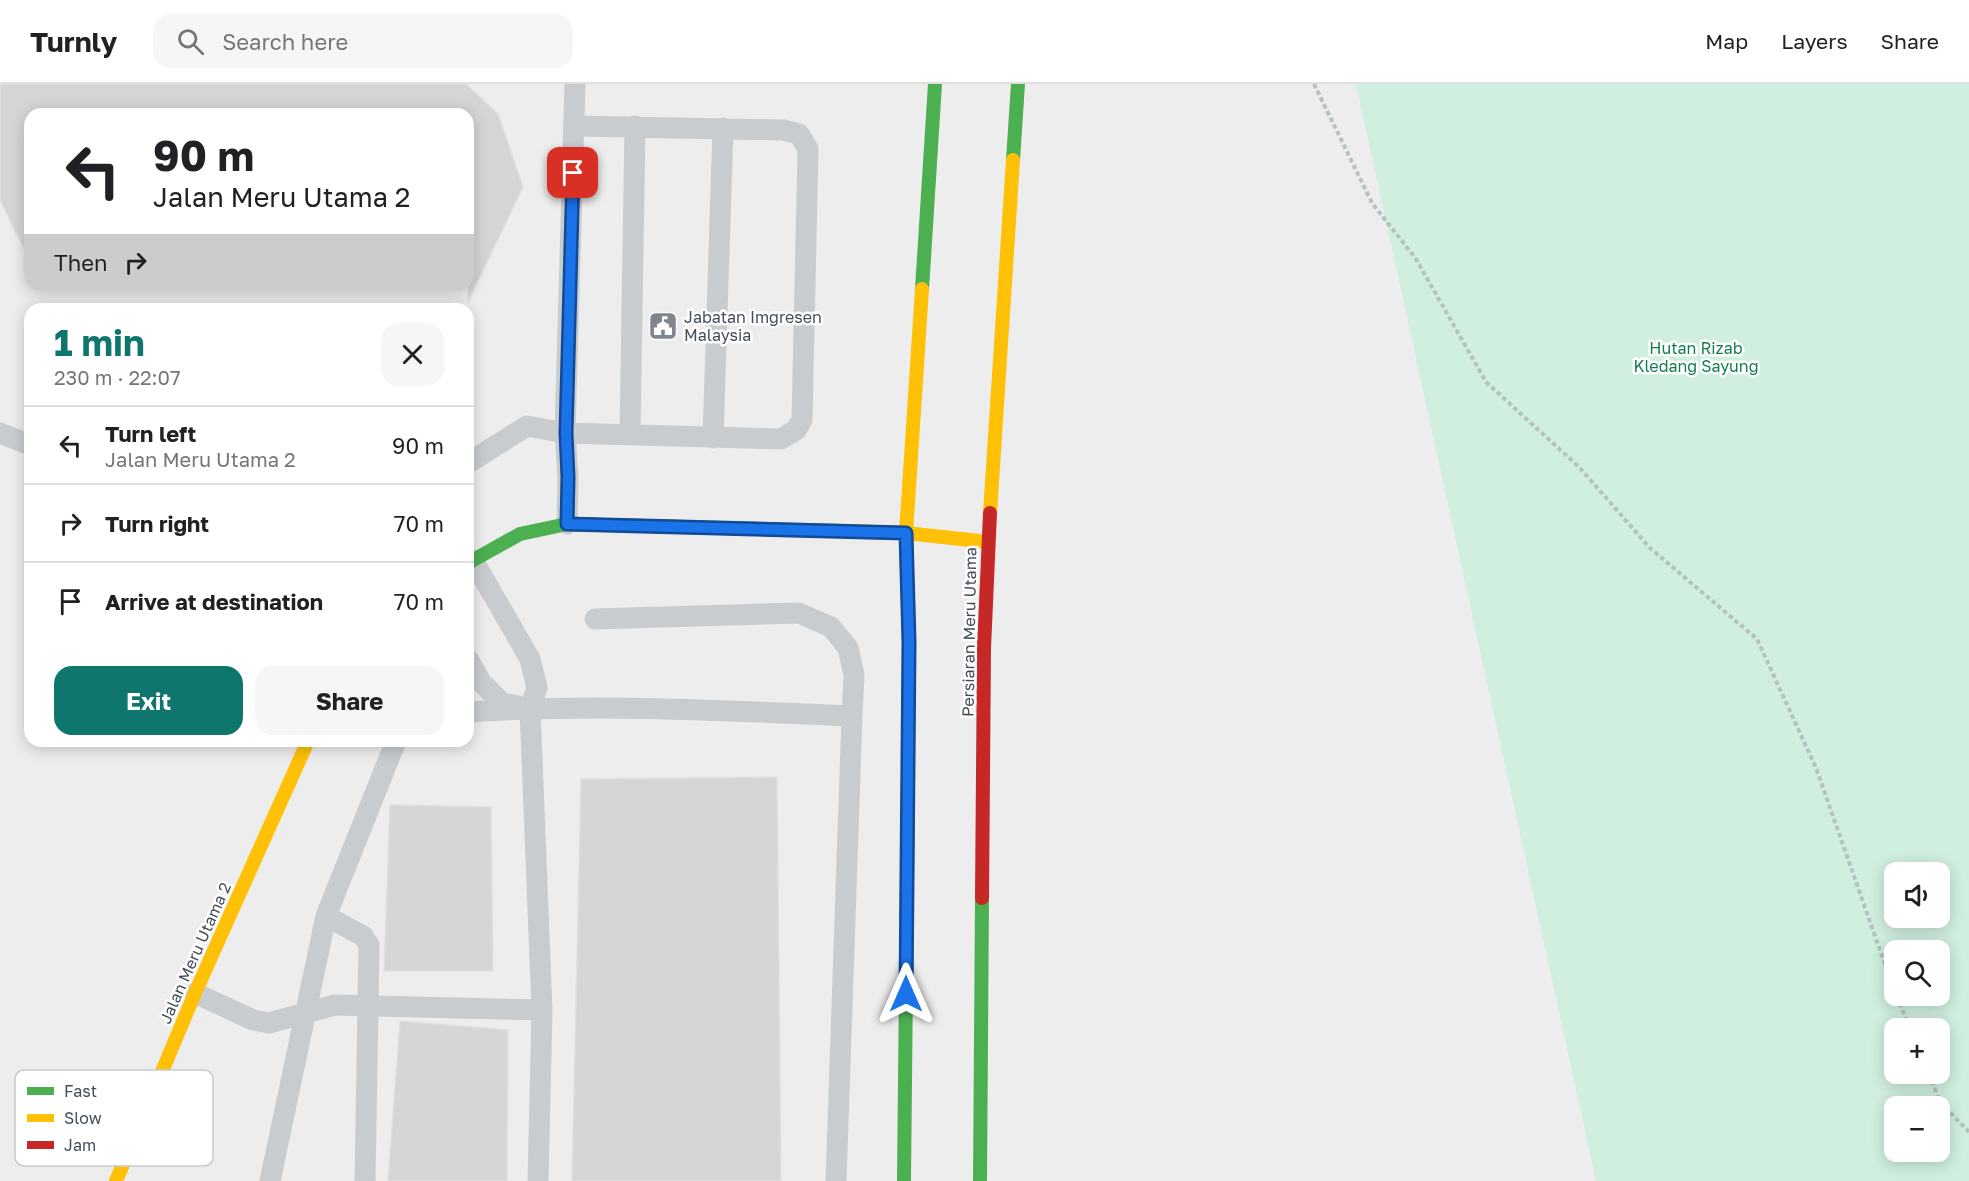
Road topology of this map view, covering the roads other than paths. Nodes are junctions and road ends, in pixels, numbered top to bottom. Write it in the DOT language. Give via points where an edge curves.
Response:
graph roads {
  1 [pos="575,84"];
  2 [pos="935,84"];
  3 [pos="1018,84"];
  4 [pos="574,126"];
  5 [pos="635,126"];
  6 [pos="723,128"];
  7 [pos="0,433"];
  8 [pos="566,433"];
  9 [pos="630,434"];
  10 [pos="713,438"];
  11 [pos="24,443"];
  12 [pos="474,459"];
  13 [pos="567,524"];
  14 [pos="906,533"];
  15 [pos="988,542"];
  16 [pos="474,559"];
  17 [pos="474,568"];
  18 [pos="595,619"];
  19 [pos="474,670"];
  20 [pos="530,708"];
  21 [pos="474,712"];
  22 [pos="852,716"];
  23 [pos="305,747"];
  24 [pos="394,747"];
  25 [pos="326,916"];
  26 [pos="195,993"];
  27 [pos="367,1004"];
  28 [pos="542,1010"];
  29 [pos="306,1015"];
  30 [pos="163,1070"];
  31 [pos="122,1166"];
  32 [pos="116,1181"];
  33 [pos="270,1181"];
  34 [pos="365,1181"];
  35 [pos="538,1181"];
  36 [pos="836,1181"];
  37 [pos="904,1181"];
  38 [pos="980,1181"];
  1 -- 4 [label="lane"];
  2 -- 14 [label="main road"];
  3 -- 15 [label="main road, Persiaran Meru Utama"];
  4 -- 5 [label="lane"];
  4 -- 8 [label="lane"];
  5 -- 6 [label="lane"];
  5 -- 9 [label="lane"];
  6 -- 10 [label="lane"];
  6 -- 10 [label="lane" via="783,130 799,134 808,149 802,420 796,430 781,439"];
  7 -- 11 [label="lane"];
  8 -- 9 [label="lane"];
  8 -- 12 [label="lane" via="527,426"];
  8 -- 13 [label="lane"];
  9 -- 10 [label="lane"];
  13 -- 14 [label="main road"];
  13 -- 16 [label="main road" via="520,534"];
  14 -- 15 [label="main road"];
  14 -- 37 [label="main road" via="909,642"];
  15 -- 38 [label="main road, Persiaran Meru Utama"];
  17 -- 20 [label="lane" via="530,659 537,688"];
  18 -- 22 [label="lane" via="799,613 831,627 848,648 854,675"];
  19 -- 20 [label="lane" via="502,703"];
  20 -- 21 [label="lane"];
  20 -- 22 [label="lane"];
  20 -- 28 [label="lane"];
  22 -- 36 [label="lane"];
  23 -- 26 [label="main road, Jalan Meru Utama 2"];
  24 -- 25 [label="lane"];
  25 -- 27 [label="lane" via="367,940"];
  25 -- 29 [label="lane"];
  26 -- 29 [label="lane" via="253,1020 269,1023"];
  26 -- 30 [label="main road, Jalan Meru Utama 2"];
  27 -- 28 [label="lane"];
  27 -- 29 [label="lane" via="335,1005"];
  27 -- 34 [label="lane"];
  28 -- 35 [label="lane"];
  29 -- 33 [label="lane"];
  31 -- 32 [label="main road, Jalan Meru Utama 2"];
}
